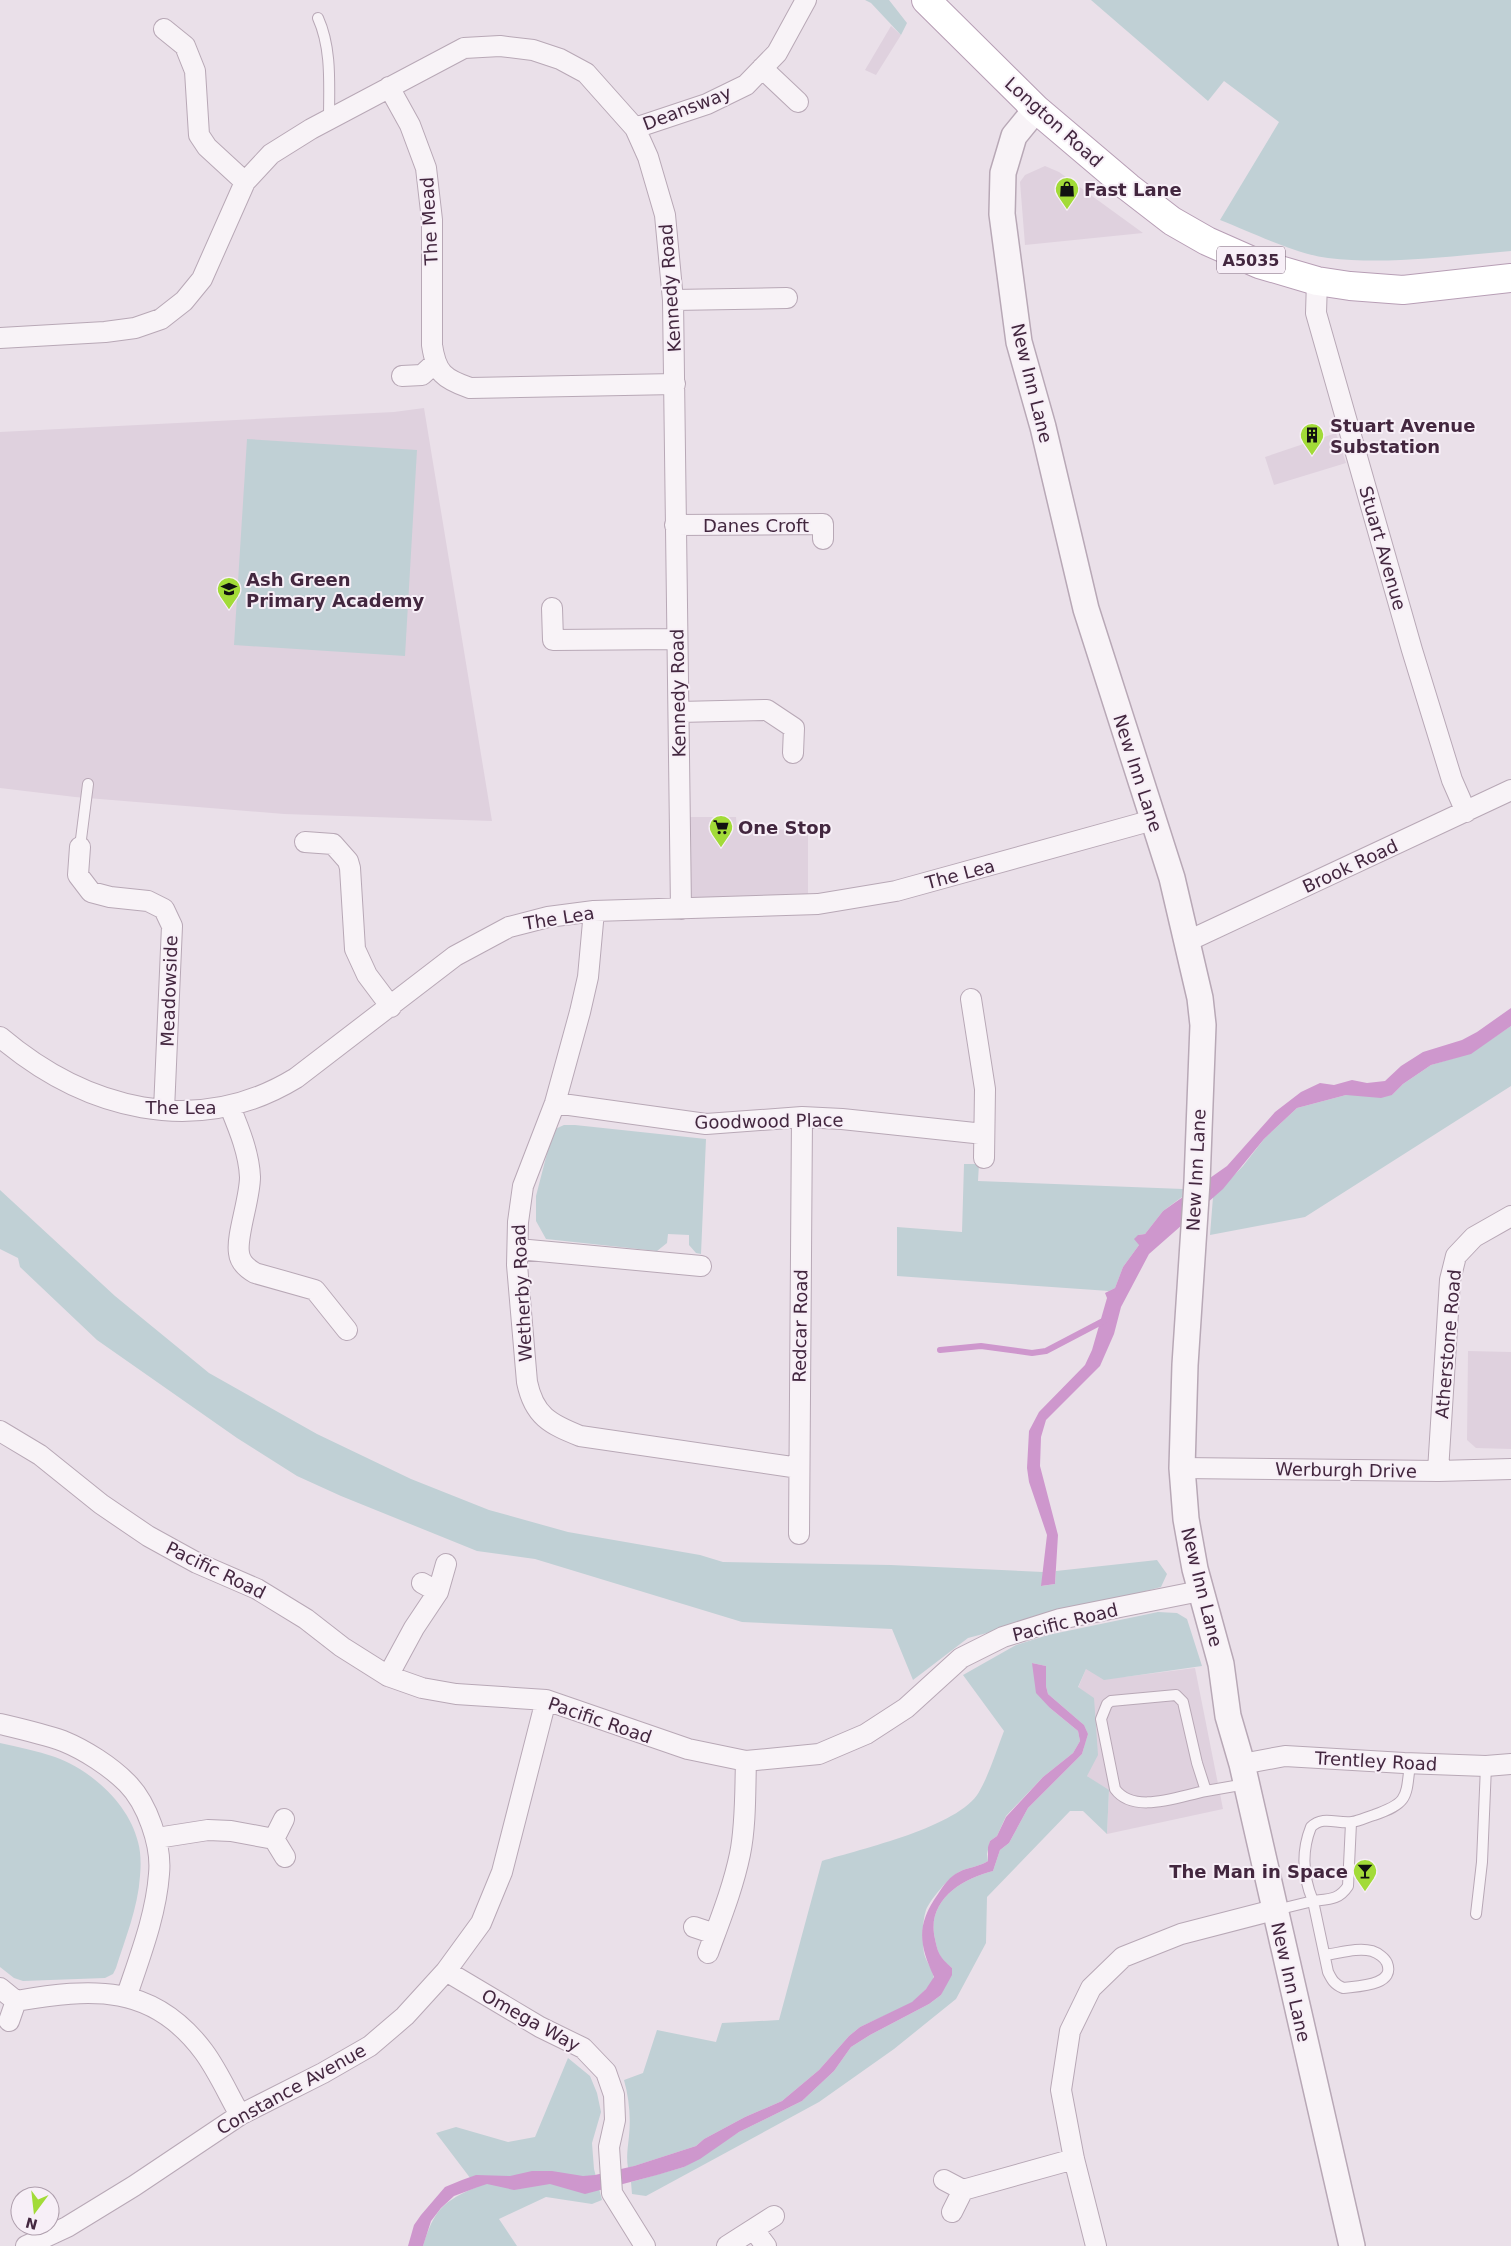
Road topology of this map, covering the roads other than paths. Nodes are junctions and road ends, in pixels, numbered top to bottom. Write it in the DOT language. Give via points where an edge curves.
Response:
graph roads {
  1 [pos="806,0"];
  2 [pos="926,0"];
  3 [pos="318,18"];
  4 [pos="164,29"];
  5 [pos="762,68"];
  6 [pos="389,87"];
  7 [pos="798,102"];
  8 [pos="1036,109"];
  9 [pos="329,119"];
  10 [pos="635,128"];
  11 [pos="245,182"];
  12 [pos="1511,278"];
  13 [pos="1317,281"];
  14 [pos="787,298"];
  15 [pos="674,300"];
  16 [pos="0,338"];
  17 [pos="435,363"];
  18 [pos="402,376"];
  19 [pos="675,384"];
  20 [pos="675,525"];
  21 [pos="823,525"];
  22 [pos="552,608"];
  23 [pos="678,639"];
  24 [pos="679,712"];
  25 [pos="793,753"];
  26 [pos="88,784"];
  27 [pos="1511,790"];
  28 [pos="1466,812"];
  29 [pos="1153,820"];
  30 [pos="305,842"];
  31 [pos="80,847"];
  32 [pos="681,909"];
  33 [pos="594,911"];
  34 [pos="1188,941"];
  35 [pos="971,999"];
  36 [pos="391,1007"];
  37 [pos="0,1037"];
  38 [pos="555,1103"];
  39 [pos="230,1107"];
  40 [pos="164,1110"];
  41 [pos="802,1118"];
  42 [pos="984,1134"];
  43 [pos="984,1158"];
  44 [pos="1511,1216"];
  45 [pos="518,1249"];
  46 [pos="688,1260"];
  47 [pos="348,1330"];
  48 [pos="0,1431"];
  49 [pos="799,1468"];
  50 [pos="1182,1468"];
  51 [pos="1511,1469"];
  52 [pos="1438,1471"];
  53 [pos="799,1534"];
  54 [pos="446,1564"];
  55 [pos="1200,1591"];
  56 [pos="388,1676"];
  57 [pos="546,1700"];
  58 [pos="0,1724"];
  59 [pos="746,1761"];
  60 [pos="1410,1763"];
  61 [pos="1511,1764"];
  62 [pos="1486,1766"];
  63 [pos="1245,1774"];
  64 [pos="1206,1791"];
  65 [pos="284,1819"];
  66 [pos="1351,1822"];
  67 [pos="157,1838"];
  68 [pos="274,1839"];
  69 [pos="285,1856"];
  70 [pos="1314,1901"];
  71 [pos="1274,1910"];
  72 [pos="1476,1914"];
  73 [pos="694,1927"];
  74 [pos="1325,1955"];
  75 [pos="446,1971"];
  76 [pos="0,1988"];
  77 [pos="127,1995"];
  78 [pos="16,2001"];
  79 [pos="9,2021"];
  80 [pos="240,2114"];
  81 [pos="1074,2159"];
  82 [pos="944,2180"];
  83 [pos="963,2190"];
  84 [pos="952,2212"];
  85 [pos="774,2216"];
  86 [pos="760,2238"];
  87 [pos="26,2246"];
  88 [pos="645,2246"];
  89 [pos="727,2246"];
  90 [pos="1096,2246"];
  91 [pos="1352,2246"];
  1 -- 5 [label="street, Deansway" via="777,53"];
  2 -- 8 [label="main road, Longton Road / A5035"];
  3 -- 9 [label="lane" via="326,43"];
  4 -- 11 [label="street" via="184,46 195,71 199,135 207,147"];
  5 -- 7 [label="street"];
  5 -- 10 [label="street, Deansway" via="746,85 707,104"];
  6 -- 9 [label="street, Kennedy Road"];
  6 -- 10 [label="street, Kennedy Road" via="464,48 500,46 533,50 586,73"];
  6 -- 17 [label="street, The Mead" via="410,125 426,168 432,220 432,345"];
  8 -- 13 [label="main road, Longton Road / A5035" via="1172,221 1239,256"];
  8 -- 29 [label="street, New Inn Lane" via="1014,136 1003,173 1002,214 1019,342 1043,427 1086,609"];
  9 -- 11 [label="street, Kennedy Road" via="271,154"];
  10 -- 15 [label="street, Kennedy Road" via="648,157 666,215"];
  11 -- 16 [label="street, Kennedy Road" via="202,280 184,302 161,319 135,328 105,332"];
  12 -- 13 [label="main road, Longton Road / A5035" via="1403,290"];
  13 -- 28 [label="street, Stuart Avenue" via="1316,313 1412,650 1452,780"];
  14 -- 15 [label="street"];
  15 -- 19 [label="street, Kennedy Road"];
  17 -- 18 [label="street" via="422,375"];
  17 -- 19 [label="street" via="442,375 470,388"];
  19 -- 20 [label="street, Kennedy Road"];
  20 -- 21 [label="street, Danes Croft"];
  20 -- 23 [label="street, Kennedy Road"];
  22 -- 23 [label="street" via="553,640"];
  23 -- 24 [label="street, Kennedy Road"];
  24 -- 25 [label="street" via="767,710 794,728"];
  24 -- 32 [label="street, Kennedy Road"];
  26 -- 31 [label="lane"];
  27 -- 28 [label="street, Brook Road"];
  28 -- 34 [label="street, Brook Road"];
  29 -- 32 [label="street, The Lea" via="896,892 818,904"];
  29 -- 34 [label="street, New Inn Lane"];
  30 -- 36 [label="street" via="333,844 348,861 354,949"];
  31 -- 40 [label="street, Meadowside" via="78,875 92,892 148,900 164,909 172,926"];
  32 -- 33 [label="street, The Lea"];
  33 -- 36 [label="street, The Lea" via="548,917 509,927 454,956"];
  33 -- 38 [label="street, Wetherby Road" via="588,977"];
  34 -- 50 [label="street, New Inn Lane" via="1203,1025"];
  35 -- 42 [label="street" via="985,1090"];
  36 -- 39 [label="street, The Lea" via="274,1092"];
  37 -- 40 [label="street, The Lea" via="64,1082 109,1100"];
  38 -- 41 [label="street, Goodwood Place" via="706,1124"];
  38 -- 45 [label="street, Wetherby Road" via="523,1186"];
  39 -- 40 [label="street, The Lea" via="201,1111"];
  39 -- 47 [label="street" via="241,1134 250,1176 240,1257 255,1273 315,1290"];
  41 -- 42 [label="street, Goodwood Place" via="842,1119"];
  41 -- 49 [label="street, Redcar Road"];
  42 -- 43 [label="street"];
  44 -- 52 [label="street, Atherstone Road" via="1474,1237 1456,1256 1450,1280"];
  45 -- 46 [label="street"];
  45 -- 49 [label="street, Wetherby Road" via="527,1382 530,1398 547,1420 580,1436 598,1440"];
  48 -- 56 [label="street, Pacific Road" via="40,1455 101,1504 148,1536 197,1563 257,1589"];
  49 -- 53 [label="street, Redcar Road"];
  50 -- 52 [label="street, Werburgh Drive"];
  50 -- 55 [label="street, New Inn Lane" via="1186,1519"];
  51 -- 52 [label="street, Werburgh Drive"];
  54 -- 56 [label="street" via="430,1588 414,1628"];
  55 -- 59 [label="street, Pacific Road" via="1060,1619 1003,1637 961,1658 906,1708 866,1734 819,1754"];
  55 -- 63 [label="street, New Inn Lane" via="1221,1664 1228,1716"];
  56 -- 57 [label="street, Pacific Road" via="422,1688 456,1694"];
  57 -- 59 [label="street, Pacific Road" via="688,1749"];
  57 -- 75 [label="street, Constance Avenue" via="502,1872 481,1923"];
  58 -- 67 [label="street" via="63,1741 96,1759 127,1783 145,1810"];
  59 -- 73 [label="street" via="745,1814 729,1897 711,1944"];
  60 -- 62 [label="street, Trentley Road"];
  60 -- 63 [label="street, Trentley Road" via="1285,1756"];
  60 -- 66 [label="lane" via="1408,1785 1401,1803"];
  61 -- 62 [label="street, Trentley Road"];
  62 -- 72 [label="lane"];
  63 -- 64 [label="lane"];
  63 -- 71 [label="street, New Inn Lane"];
  64 -- 64 [label="lane" via="1180,1698 1171,1694 1107,1704 1101,1718 1114,1789 1120,1797 1148,1802"];
  65 -- 68 [label="street"];
  66 -- 70 [label="lane" via="1348,1886 1335,1899"];
  66 -- 70 [label="lane" via="1320,1821 1310,1827 1304,1874"];
  67 -- 68 [label="street" via="208,1830"];
  67 -- 77 [label="street" via="160,1872 153,1913"];
  68 -- 69 [label="street"];
  70 -- 71 [label="lane"];
  70 -- 74 [label="lane"];
  71 -- 81 [label="street" via="1182,1934 1124,1957 1091,1988 1070,2031 1061,2090"];
  71 -- 91 [label="street, New Inn Lane"];
  74 -- 74 [label="lane" via="1333,1982 1343,1988 1382,1981 1387,1977 1387,1963 1373,1951"];
  75 -- 80 [label="street, Constance Avenue" via="405,2016 370,2046"];
  75 -- 88 [label="street, Omega Way" via="540,2027 583,2048 606,2072 614,2095 615,2120 609,2147 612,2193"];
  76 -- 78 [label="street"];
  77 -- 78 [label="street" via="73,1992"];
  77 -- 80 [label="street" via="179,2024 204,2052"];
  78 -- 79 [label="street"];
  80 -- 87 [label="street, Constance Avenue" via="134,2186 67,2227"];
  81 -- 83 [label="street"];
  81 -- 90 [label="street"];
  82 -- 83 [label="street"];
  83 -- 84 [label="street"];
  85 -- 86 [label="street"];
  86 -- 89 [label="street"];
}
